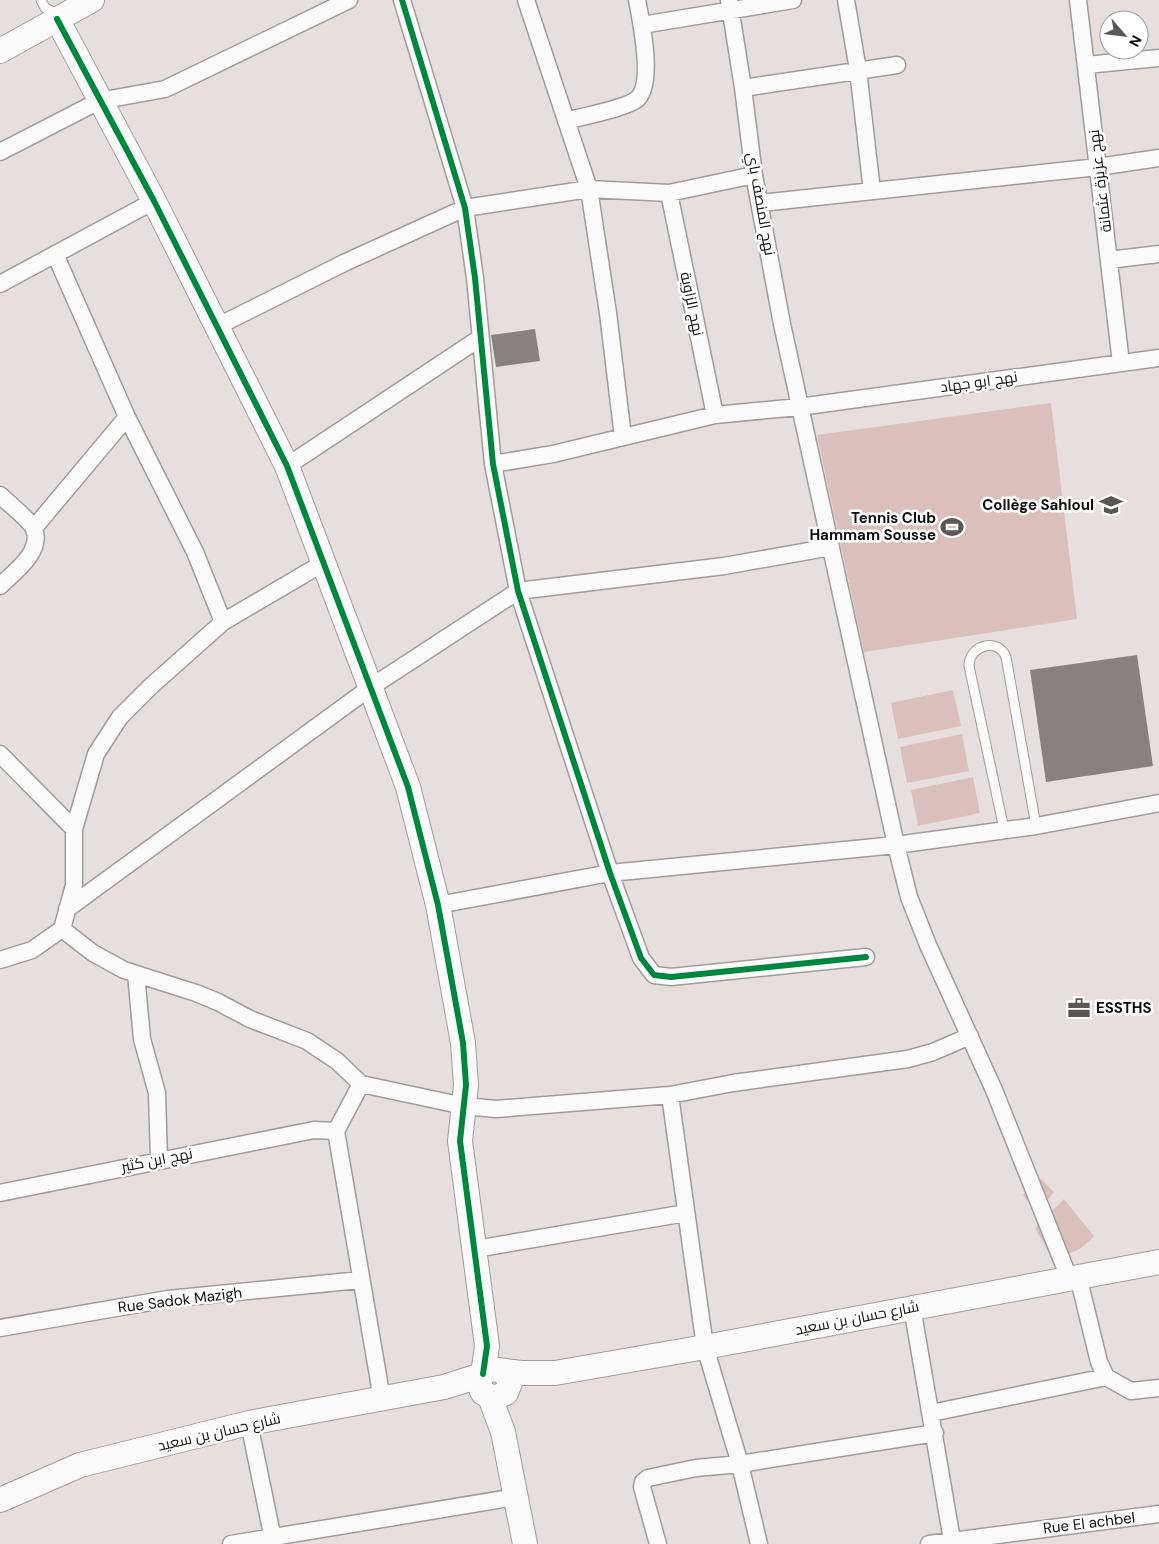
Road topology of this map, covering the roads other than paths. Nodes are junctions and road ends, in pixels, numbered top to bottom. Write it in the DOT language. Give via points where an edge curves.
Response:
graph roads {
  1 [pos="41,0"];
  2 [pos="92,0"];
  3 [pos="349,0"];
  4 [pos="402,0"];
  5 [pos="526,0"];
  6 [pos="638,0"];
  7 [pos="792,0"];
  8 [pos="846,0"];
  9 [pos="1078,0"];
  10 [pos="729,4"];
  11 [pos="60,17"];
  12 [pos="642,25"];
  13 [pos="2,44"];
  14 [pos="1159,58"];
  15 [pos="897,65"];
  16 [pos="1086,65"];
  17 [pos="858,70"];
  18 [pos="743,88"];
  19 [pos="100,101"];
  20 [pos="566,121"];
  21 [pos="0,152"];
  22 [pos="1159,158"];
  23 [pos="1098,167"];
  24 [pos="754,175"];
  25 [pos="589,188"];
  26 [pos="872,191"];
  27 [pos="669,193"];
  28 [pos="154,201"];
  29 [pos="760,203"];
  30 [pos="465,208"];
  31 [pos="55,254"];
  32 [pos="1159,254"];
  33 [pos="1109,260"];
  34 [pos="0,284"];
  35 [pos="218,326"];
  36 [pos="480,338"];
  37 [pos="1159,358"];
  38 [pos="1121,363"];
  39 [pos="799,407"];
  40 [pos="715,415"];
  41 [pos="127,416"];
  42 [pos="623,437"];
  43 [pos="493,464"];
  44 [pos="287,466"];
  45 [pos="0,495"];
  46 [pos="34,528"];
  47 [pos="831,547"];
  48 [pos="325,562"];
  49 [pos="0,586"];
  50 [pos="518,591"];
  51 [pos="223,622"];
  52 [pos="371,687"];
  53 [pos="0,754"];
  54 [pos="1159,803"];
  55 [pos="1036,826"];
  56 [pos="74,829"];
  57 [pos="1004,829"];
  58 [pos="896,845"];
  59 [pos="610,873"];
  60 [pos="438,904"];
  61 [pos="67,909"];
  62 [pos="62,928"];
  63 [pos="866,957"];
  64 [pos="0,960"];
  65 [pos="136,974"];
  66 [pos="970,1036"];
  67 [pos="361,1084"];
  68 [pos="670,1095"];
  69 [pos="464,1106"];
  70 [pos="336,1131"];
  71 [pos="159,1160"];
  72 [pos="0,1193"];
  73 [pos="686,1213"];
  74 [pos="475,1249"];
  75 [pos="1159,1262"];
  76 [pos="1074,1277"];
  77 [pos="360,1280"];
  78 [pos="912,1308"];
  79 [pos="0,1328"];
  80 [pos="705,1347"];
  81 [pos="1106,1377"];
  82 [pos="495,1383"];
  83 [pos="1159,1388"];
  84 [pos="382,1399"];
  85 [pos="931,1413"];
  86 [pos="249,1423"];
  87 [pos="935,1433"];
  88 [pos="740,1464"];
  89 [pos="516,1498"];
  90 [pos="0,1500"];
  91 [pos="1159,1514"];
  92 [pos="952,1540"];
  93 [pos="273,1541"];
  94 [pos="231,1544"];
  95 [pos="525,1544"];
  96 [pos="658,1544"];
  97 [pos="759,1544"];
  98 [pos="929,1544"];
  1 -- 11 [label="lane" via="46,8"];
  2 -- 11 [label="street"];
  3 -- 19 [label="street" via="165,89"];
  4 -- 30 [label="street"];
  5 -- 20 [label="street"];
  6 -- 12 [label="street"];
  7 -- 10 [label="street"];
  8 -- 17 [label="street"];
  9 -- 16 [label="street, نهج عزيزة عثمانة"];
  10 -- 12 [label="street"];
  10 -- 18 [label="street, نهج المنصف باي"];
  11 -- 13 [label="street"];
  11 -- 19 [label="street"];
  12 -- 20 [label="street" via="646,79 641,96 629,104"];
  14 -- 16 [label="street"];
  15 -- 17 [label="street"];
  16 -- 23 [label="street, نهج عزيزة عثمانة"];
  17 -- 18 [label="street"];
  17 -- 26 [label="street"];
  18 -- 24 [label="street, نهج المنصف باي"];
  19 -- 21 [label="street"];
  19 -- 28 [label="street"];
  20 -- 25 [label="street"];
  22 -- 23 [label="street"];
  23 -- 26 [label="street"];
  23 -- 33 [label="street, نهج عزيزة عثمانة"];
  24 -- 27 [label="street"];
  24 -- 29 [label="street, نهج المنصف باي"];
  25 -- 27 [label="street"];
  25 -- 30 [label="street"];
  25 -- 42 [label="street"];
  26 -- 29 [label="street"];
  27 -- 40 [label="street, نهج الزاوية"];
  28 -- 31 [label="street"];
  28 -- 35 [label="street"];
  29 -- 39 [label="street, نهج المنصف باي"];
  30 -- 35 [label="street" via="346,262"];
  30 -- 36 [label="street"];
  31 -- 34 [label="street"];
  31 -- 41 [label="street"];
  32 -- 33 [label="street"];
  33 -- 38 [label="street, نهج عزيزة عثمانة"];
  35 -- 44 [label="street"];
  36 -- 43 [label="street"];
  36 -- 44 [label="street"];
  37 -- 38 [label="street, نهج ابو جهاد"];
  38 -- 39 [label="street, نهج ابو جهاد"];
  39 -- 40 [label="street, نهج ابو جهاد"];
  39 -- 47 [label="street, نهج المنصف باي"];
  40 -- 42 [label="street, نهج ابو جهاد"];
  41 -- 46 [label="street"];
  41 -- 51 [label="street" via="195,552"];
  42 -- 43 [label="street, نهج ابو جهاد"];
  43 -- 50 [label="street"];
  44 -- 48 [label="street"];
  45 -- 46 [label="street"];
  46 -- 49 [label="street" via="36,545"];
  47 -- 50 [label="street" via="715,567"];
  47 -- 58 [label="street, نهج المنصف باي"];
  48 -- 51 [label="street"];
  48 -- 52 [label="street"];
  50 -- 52 [label="street"];
  50 -- 59 [label="street"];
  51 -- 56 [label="street" via="120,717 96,754"];
  52 -- 60 [label="street" via="408,787"];
  52 -- 61 [label="street"];
  53 -- 56 [label="street"];
  54 -- 55 [label="street"];
  55 -- 57 [label="street"];
  55 -- 57 [label="lane" via="1006,657 999,648 985,646 974,650 969,666"];
  56 -- 61 [label="street" via="74,885"];
  57 -- 58 [label="street"];
  58 -- 59 [label="street"];
  58 -- 66 [label="street, نهج المنصف باي" via="909,897"];
  59 -- 60 [label="street"];
  59 -- 63 [label="street" via="641,958 654,975 671,977"];
  60 -- 69 [label="street" via="463,1043"];
  61 -- 62 [label="street"];
  62 -- 64 [label="street" via="32,950"];
  62 -- 65 [label="street" via="109,963"];
  65 -- 67 [label="street" via="203,996 250,1019 308,1041 337,1061"];
  65 -- 71 [label="street" via="142,1040 156,1093"];
  66 -- 68 [label="street" via="908,1059"];
  66 -- 76 [label="street, نهج المنصف باي"];
  67 -- 69 [label="street"];
  67 -- 70 [label="street"];
  68 -- 69 [label="street" via="496,1109"];
  68 -- 73 [label="street"];
  69 -- 74 [label="street" via="460,1141"];
  70 -- 71 [label="street, نهج ابن كثير" via="314,1130"];
  70 -- 77 [label="street"];
  71 -- 72 [label="street, نهج ابن كثير"];
  73 -- 74 [label="street"];
  73 -- 80 [label="street"];
  74 -- 82 [label="street"];
  75 -- 76 [label="street, شارع حسان بن سعيد"];
  76 -- 78 [label="street, شارع حسان بن سعيد"];
  76 -- 81 [label="street, نهج المنصف باي"];
  77 -- 79 [label="street, Rue Sadok Mazigh" via="168,1299"];
  77 -- 84 [label="street"];
  78 -- 80 [label="street, شارع حسان بن سعيد"];
  78 -- 85 [label="street"];
  80 -- 82 [label="street, شارع حسان بن سعيد"];
  80 -- 88 [label="street"];
  81 -- 83 [label="street" via="1130,1391"];
  81 -- 85 [label="street"];
  82 -- 84 [label="street, شارع حسان بن سعيد" via="444,1387"];
  82 -- 89 [label="street"];
  84 -- 86 [label="street, شارع حسان بن سعيد"];
  85 -- 87 [label="street"];
  86 -- 90 [label="street, شارع حسان بن سعيد" via="80,1465"];
  86 -- 93 [label="street"];
  87 -- 88 [label="street"];
  87 -- 92 [label="street"];
  88 -- 96 [label="street" via="688,1470 644,1480 642,1487"];
  88 -- 97 [label="street"];
  89 -- 93 [label="street"];
  89 -- 95 [label="street"];
  91 -- 92 [label="street, Rue El achbel"];
  92 -- 98 [label="street, Rue El achbel"];
  93 -- 94 [label="street"];
}
